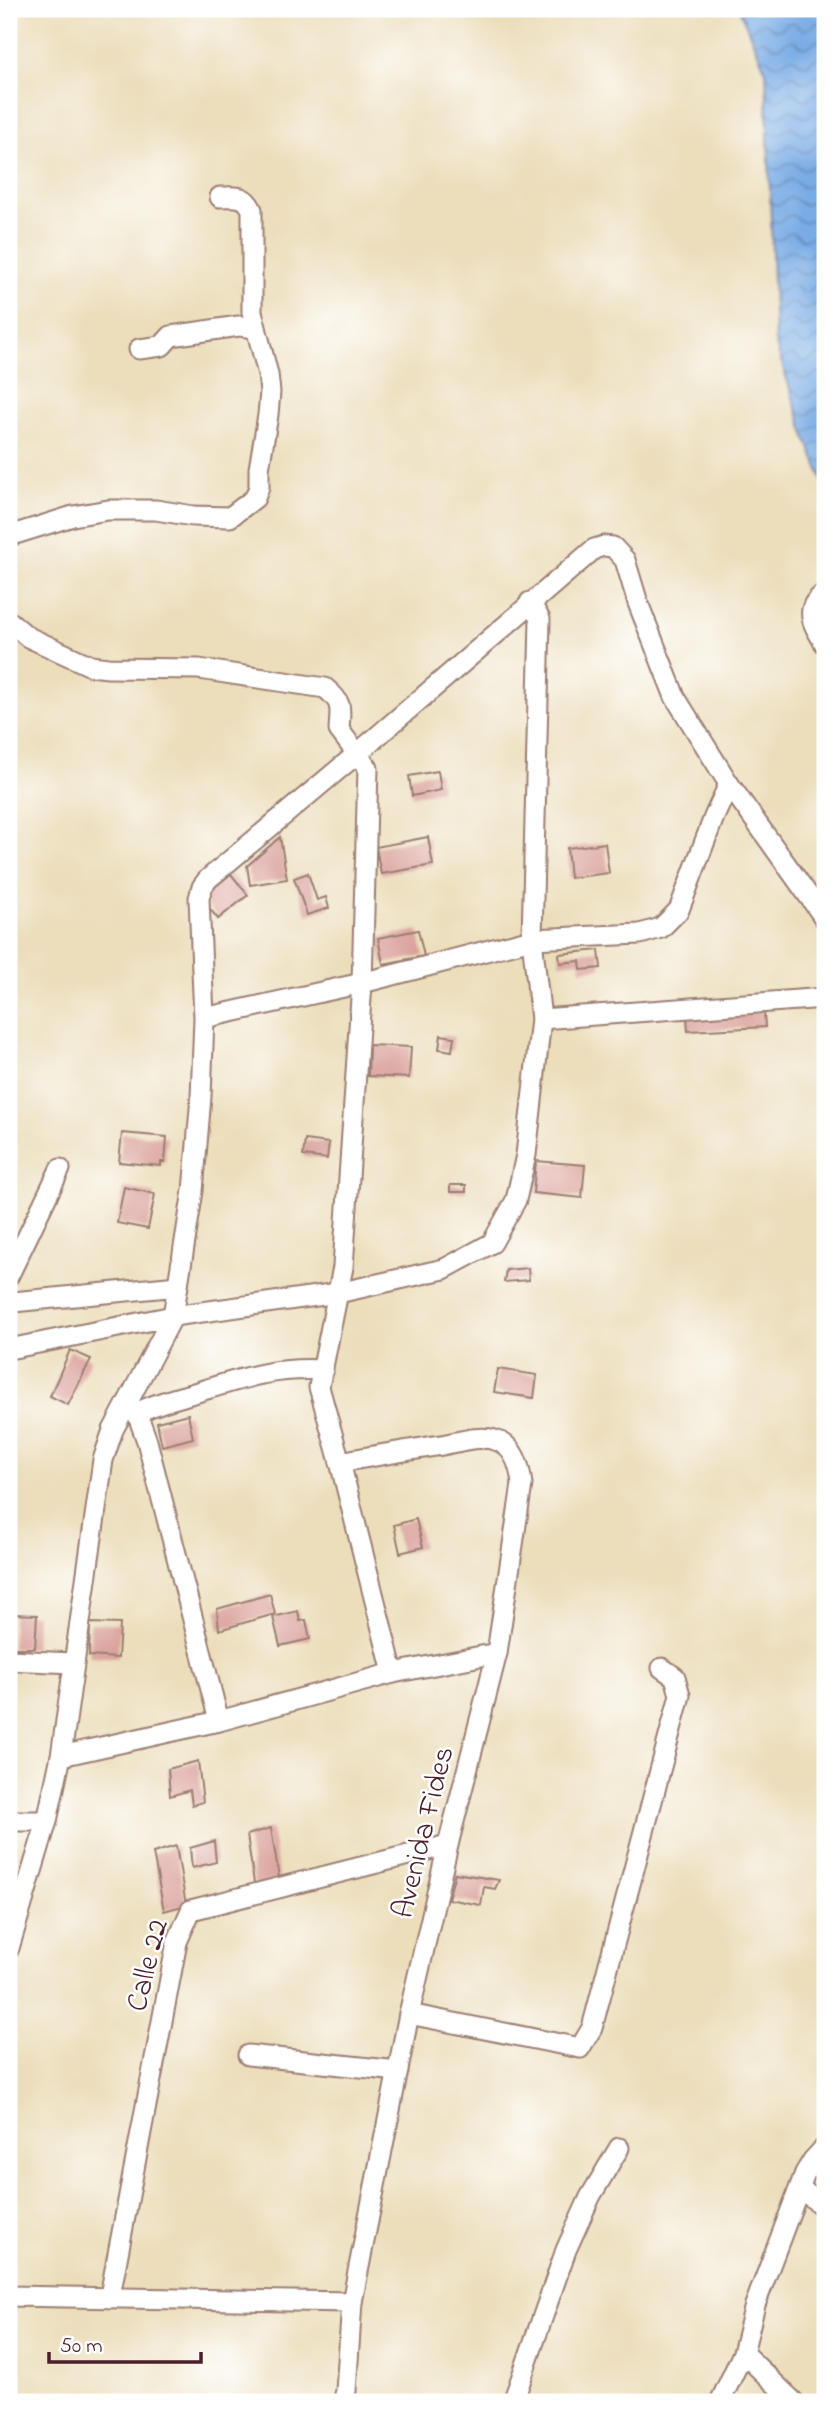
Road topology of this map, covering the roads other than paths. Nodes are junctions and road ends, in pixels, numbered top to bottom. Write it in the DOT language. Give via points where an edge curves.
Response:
graph roads {
  1 [pos="220,197"];
  2 [pos="256,328"];
  3 [pos="139,349"];
  4 [pos="9,536"];
  5 [pos="825,593"];
  6 [pos="530,603"];
  7 [pos="9,621"];
  8 [pos="825,644"];
  9 [pos="358,753"];
  10 [pos="729,784"];
  11 [pos="825,919"];
  12 [pos="531,939"];
  13 [pos="362,983"];
  14 [pos="825,998"];
  15 [pos="204,1018"];
  16 [pos="541,1018"];
  17 [pos="60,1169"];
  18 [pos="9,1275"];
  19 [pos="178,1286"];
  20 [pos="338,1293"];
  21 [pos="9,1299"];
  22 [pos="173,1316"];
  23 [pos="9,1349"];
  24 [pos="323,1370"];
  25 [pos="133,1407"];
  26 [pos="340,1462"];
  27 [pos="497,1653"];
  28 [pos="9,1660"];
  29 [pos="73,1662"];
  30 [pos="662,1668"];
  31 [pos="393,1673"];
  32 [pos="219,1721"];
  33 [pos="61,1756"];
  34 [pos="9,1821"];
  35 [pos="47,1821"];
  36 [pos="448,1845"];
  37 [pos="9,1948"];
  38 [pos="409,2014"];
  39 [pos="248,2056"];
  40 [pos="398,2071"];
  41 [pos="825,2147"];
  42 [pos="619,2148"];
  43 [pos="801,2189"];
  44 [pos="825,2208"];
  45 [pos="9,2296"];
  46 [pos="110,2296"];
  47 [pos="352,2302"];
  48 [pos="743,2353"];
  49 [pos="343,2402"];
  50 [pos="513,2402"];
  51 [pos="720,2402"];
  52 [pos="794,2402"];
  1 -- 2 [label="street" via="243,197 252,210"];
  2 -- 3 [label="street" via="239,326 171,336 162,346"];
  2 -- 4 [label="street" via="270,392 259,487 248,506 230,517 108,510"];
  5 -- 8 [label="street" via="814,601 811,611"];
  6 -- 9 [label="street"];
  6 -- 10 [label="street" via="594,549 613,547 620,552 675,696"];
  6 -- 12 [label="street" via="540,619"];
  7 -- 9 [label="street" via="29,637 92,666 200,668 325,688 341,708 339,730"];
  9 -- 13 [label="street" via="368,768"];
  9 -- 15 [label="street" via="202,887 198,898"];
  10 -- 11 [label="street"];
  10 -- 12 [label="street" via="678,910 662,928 640,934"];
  12 -- 13 [label="street"];
  12 -- 16 [label="street"];
  13 -- 15 [label="street"];
  13 -- 20 [label="street"];
  14 -- 16 [label="street"];
  15 -- 19 [label="street" via="193,1191"];
  16 -- 20 [label="street" via="526,1155 516,1199 492,1243 444,1269"];
  17 -- 18 [label="street"];
  19 -- 21 [label="street"];
  19 -- 22 [label="street"];
  20 -- 22 [label="street"];
  20 -- 24 [label="street"];
  22 -- 23 [label="street"];
  22 -- 25 [label="street"];
  24 -- 25 [label="street" via="260,1373"];
  24 -- 26 [label="street" via="319,1387"];
  25 -- 29 [label="street" via="113,1430 103,1460"];
  25 -- 32 [label="street" via="146,1441"];
  26 -- 27 [label="street, Avenida Fides" via="481,1439 495,1439 512,1452 522,1484"];
  26 -- 31 [label="street"];
  27 -- 31 [label="street"];
  27 -- 36 [label="street, Avenida Fides"];
  28 -- 29 [label="street"];
  29 -- 33 [label="street"];
  30 -- 38 [label="street" via="675,1677 680,1695 587,2040 580,2048"];
  31 -- 32 [label="street"];
  32 -- 33 [label="street"];
  33 -- 35 [label="street"];
  34 -- 35 [label="street"];
  35 -- 37 [label="street"];
  36 -- 38 [label="street, Avenida Fides"];
  36 -- 46 [label="street, Calle 22" via="191,1910 177,1942"];
  38 -- 40 [label="street, Avenida Fides"];
  39 -- 40 [label="street"];
  40 -- 47 [label="street, Avenida Fides"];
  41 -- 43 [label="street" via="805,2173"];
  42 -- 50 [label="street" via="566,2250"];
  43 -- 44 [label="street"];
  43 -- 48 [label="street" via="755,2305"];
  45 -- 46 [label="street"];
  46 -- 47 [label="street"];
  47 -- 49 [label="street, Avenida Fides"];
  48 -- 51 [label="street"];
  48 -- 52 [label="street"];
}
